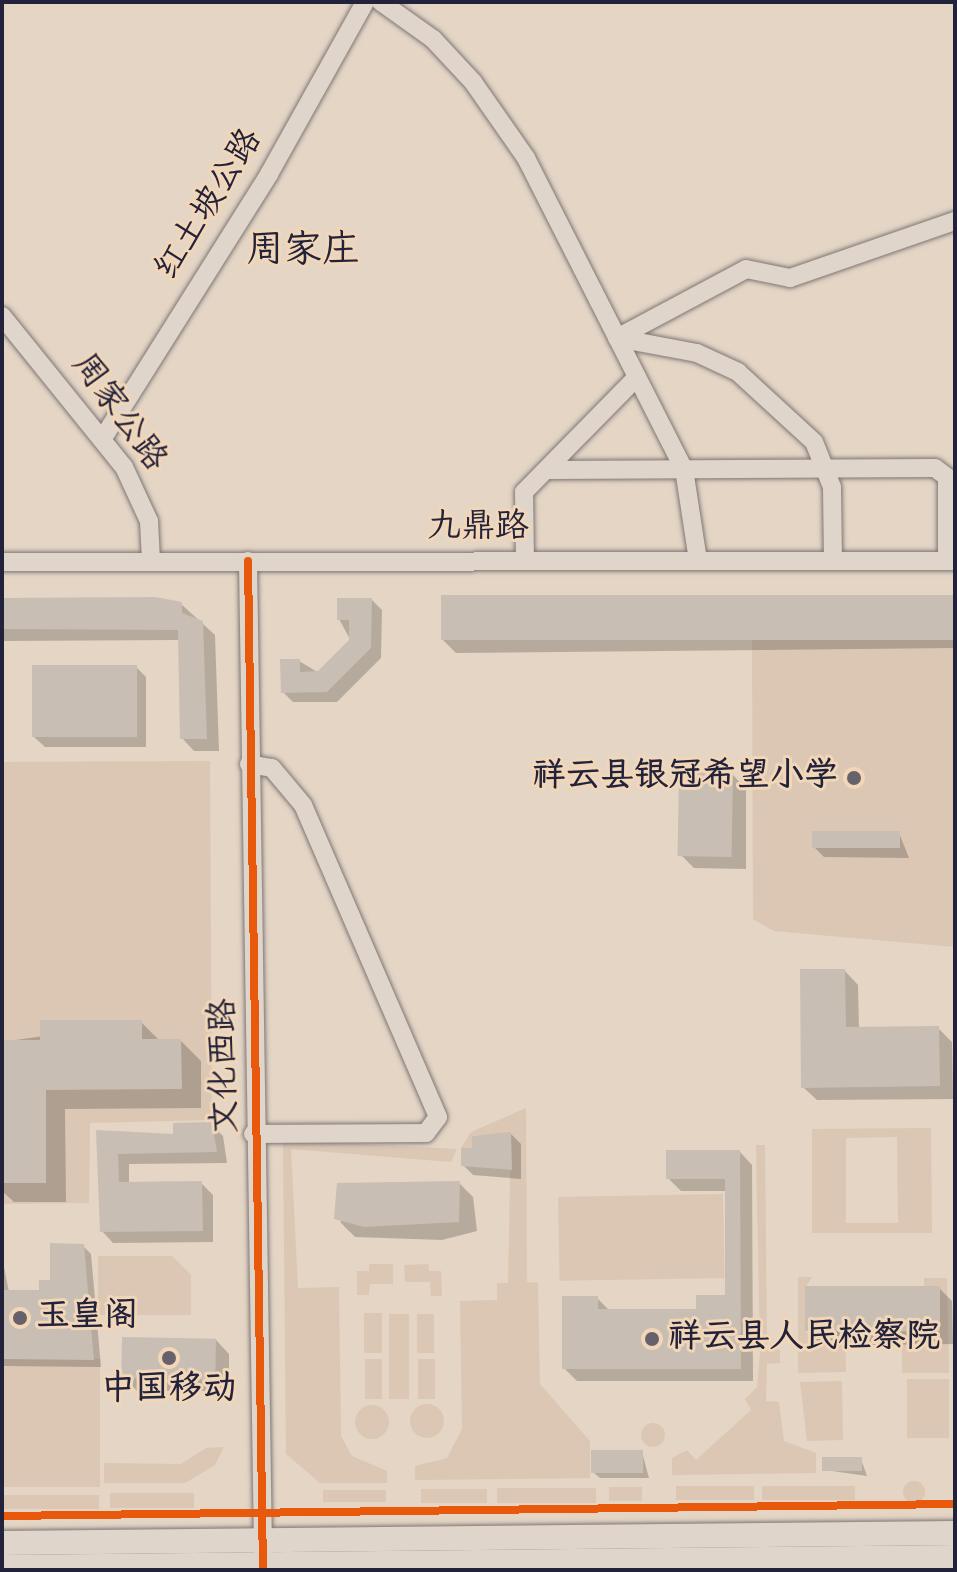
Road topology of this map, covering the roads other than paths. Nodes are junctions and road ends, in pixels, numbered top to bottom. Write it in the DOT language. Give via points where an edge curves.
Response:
graph roads {
  1 [pos="365,2"];
  2 [pos="381,2"];
  3 [pos="955,221"];
  4 [pos="2,316"];
  5 [pos="617,338"];
  6 [pos="637,377"];
  7 [pos="103,438"];
  8 [pos="684,469"];
  9 [pos="827,469"];
  10 [pos="547,470"];
  11 [pos="151,561"];
  12 [pos="248,561"];
  13 [pos="525,561"];
  14 [pos="698,561"];
  15 [pos="833,561"];
  16 [pos="951,561"];
  17 [pos="2,562"];
  18 [pos="249,764"];
  19 [pos="253,1134"];
  20 [pos="955,1533"];
  21 [pos="2,1543"];
  22 [pos="955,1557"];
  23 [pos="263,1558"];
  24 [pos="2,1567"];
  1 -- 7 [label="street, 红土坡公路" via="269,174"];
  2 -- 5 [label="street" via="433,39 473,82 526,158"];
  3 -- 5 [label="street" via="790,278 746,269"];
  4 -- 7 [label="street, 周家公路"];
  5 -- 6 [label="street"];
  5 -- 9 [label="street" via="697,353 738,372 814,442"];
  6 -- 8 [label="street"];
  6 -- 10 [label="street"];
  7 -- 11 [label="street, 周家公路" via="140,496"];
  8 -- 9 [label="street"];
  8 -- 10 [label="street"];
  8 -- 14 [label="street"];
  9 -- 15 [label="street"];
  9 -- 16 [label="street" via="945,472"];
  10 -- 13 [label="street" via="524,492"];
  11 -- 12 [label="street, 九鼎路"];
  11 -- 17 [label="street, 九鼎路"];
  12 -- 13 [label="street, 九鼎路"];
  12 -- 18 [label="street, 文化西路"];
  13 -- 14 [label="street, 九鼎路"];
  14 -- 15 [label="street, 九鼎路"];
  15 -- 16 [label="street, 九鼎路"];
  18 -- 19 [label="street, 文化西路"];
  18 -- 19 [label="street" via="272,768 303,805 438,1117 426,1133"];
  19 -- 23 [label="street, 文化西路"];
  20 -- 23 [label="main road"];
  21 -- 23 [label="main road"];
  22 -- 23 [label="main road"];
  23 -- 24 [label="main road"];
}
